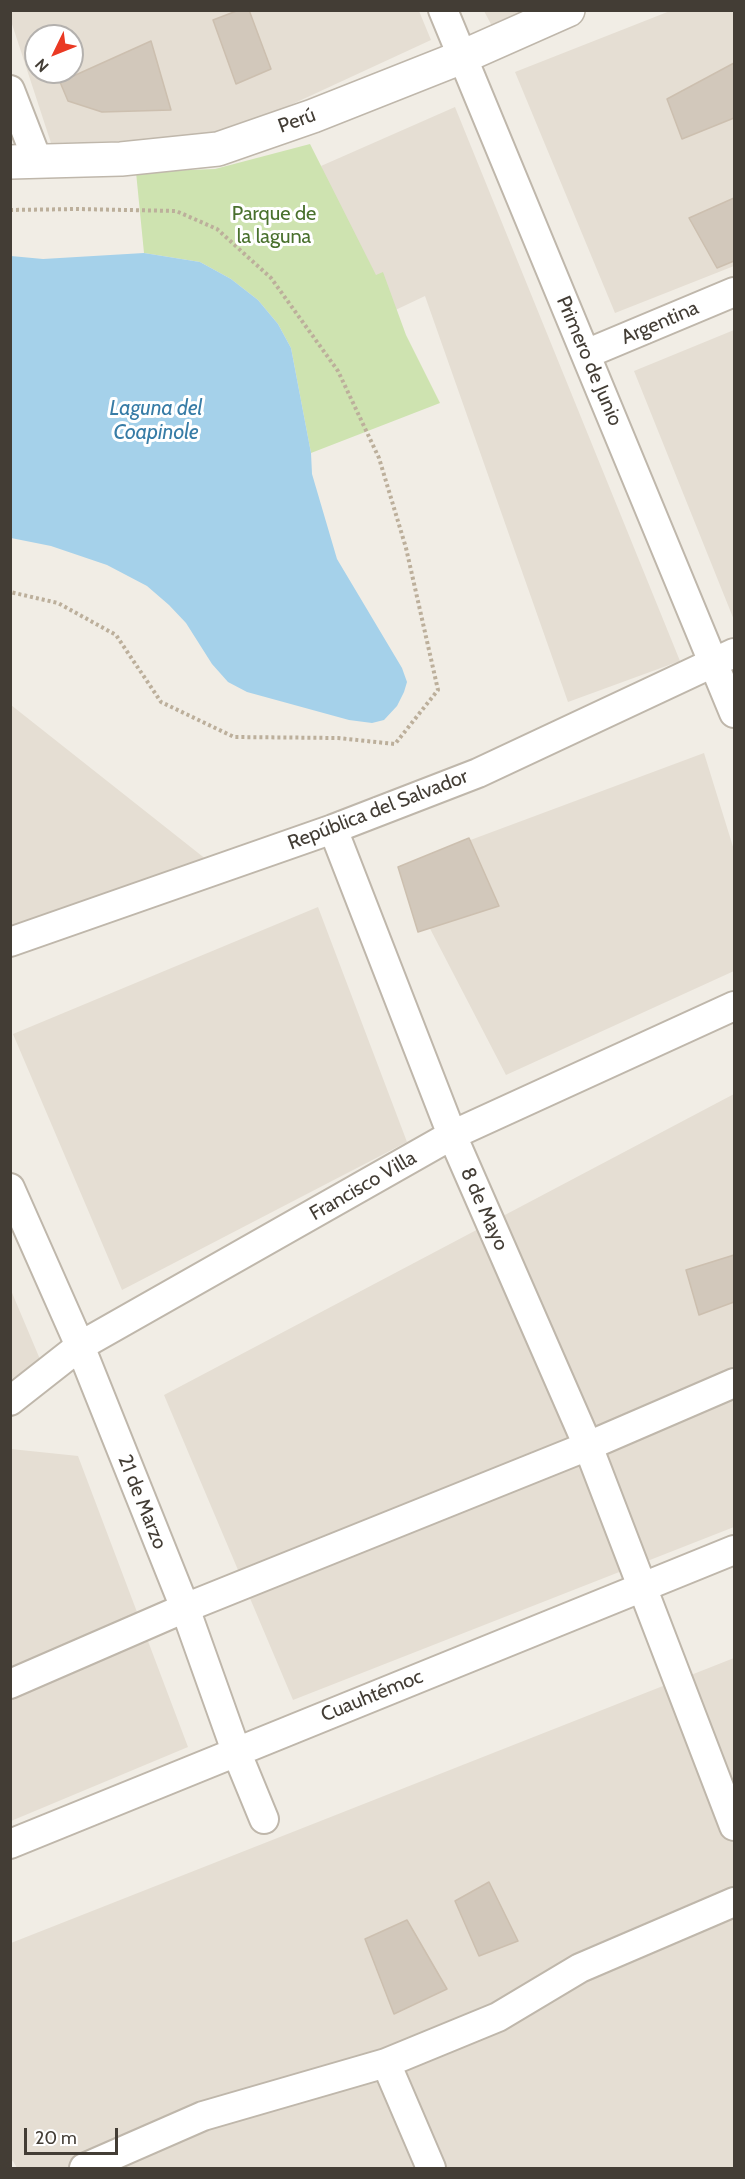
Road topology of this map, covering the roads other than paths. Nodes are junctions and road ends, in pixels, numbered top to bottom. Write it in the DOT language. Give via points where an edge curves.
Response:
graph roads {
  1 [pos="443,10"];
  2 [pos="568,10"];
  3 [pos="462,57"];
  4 [pos="10,90"];
  5 [pos="24,162"];
  6 [pos="735,292"];
  7 [pos="586,354"];
  8 [pos="724,658"];
  9 [pos="735,713"];
  10 [pos="333,829"];
  11 [pos="10,942"];
  12 [pos="735,1006"];
  13 [pos="452,1135"];
  14 [pos="10,1188"];
  15 [pos="80,1346"];
  16 [pos="735,1383"];
  17 [pos="10,1401"];
  18 [pos="588,1446"];
  19 [pos="735,1550"];
  20 [pos="641,1587"];
  21 [pos="185,1608"];
  22 [pos="10,1684"];
  23 [pos="236,1751"];
  24 [pos="264,1819"];
  25 [pos="735,1826"];
  26 [pos="10,1844"];
  27 [pos="735,1902"];
  28 [pos="386,2063"];
  29 [pos="84,2169"];
  30 [pos="431,2169"];
  1 -- 3 [label="street, Primero de Junio"];
  2 -- 3 [label="street, Perú"];
  3 -- 5 [label="street, Perú" via="218,149 121,159"];
  3 -- 7 [label="street, Primero de Junio"];
  4 -- 5 [label="street"];
  6 -- 7 [label="street, Argentina"];
  7 -- 8 [label="street, Primero de Junio"];
  8 -- 9 [label="street, Primero de Junio"];
  8 -- 10 [label="street, República del Salvador" via="478,772"];
  10 -- 11 [label="street, República del Salvador"];
  10 -- 13 [label="street, 8 de Mayo"];
  12 -- 13 [label="street, Francisco Villa"];
  13 -- 15 [label="street, Francisco Villa"];
  13 -- 18 [label="street, 8 de Mayo"];
  14 -- 15 [label="street, 21 de Marzo"];
  15 -- 17 [label="street, Francisco Villa"];
  15 -- 21 [label="street, 21 de Marzo"];
  16 -- 18 [label="street"];
  18 -- 20 [label="street, 8 de Mayo"];
  18 -- 21 [label="street"];
  19 -- 20 [label="street, Cuauhtémoc"];
  20 -- 23 [label="street, Cuauhtémoc"];
  20 -- 25 [label="street, 8 de Mayo"];
  21 -- 22 [label="street"];
  21 -- 23 [label="street, 21 de Marzo"];
  23 -- 24 [label="street, 21 de Marzo"];
  23 -- 26 [label="street, Cuauhtémoc"];
  27 -- 28 [label="street" via="580,1968 498,2017"];
  28 -- 29 [label="street" via="203,2116"];
  28 -- 30 [label="street"];
}
